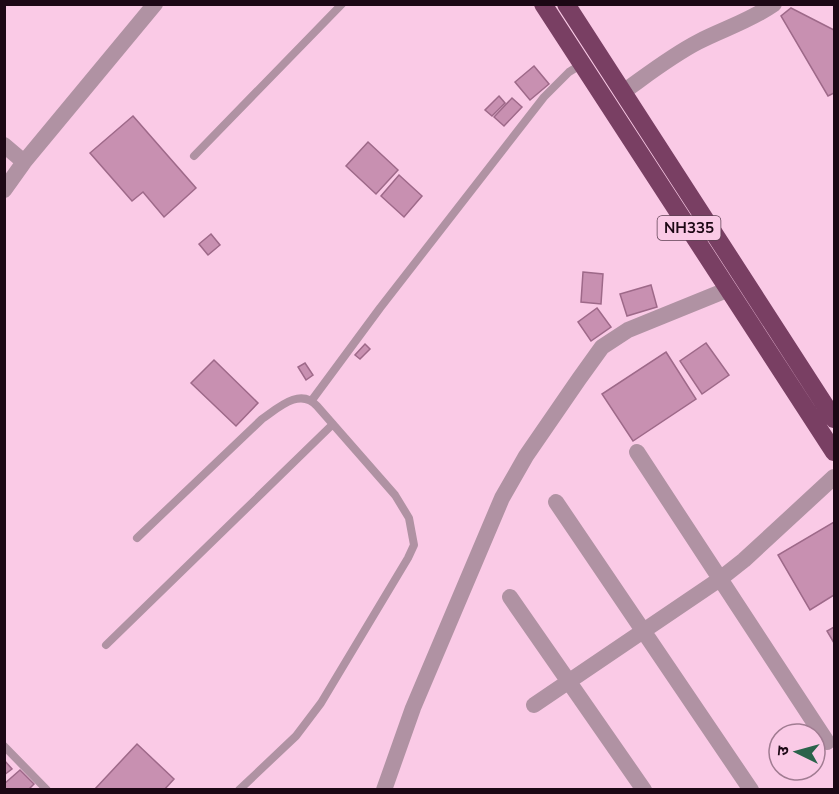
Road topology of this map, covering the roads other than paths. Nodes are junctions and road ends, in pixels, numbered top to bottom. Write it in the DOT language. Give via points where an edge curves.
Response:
graph roads {
  1 [pos="155,4"];
  2 [pos="342,4"];
  3 [pos="543,4"];
  4 [pos="566,4"];
  5 [pos="774,4"];
  6 [pos="582,64"];
  7 [pos="623,92"];
  8 [pos="4,145"];
  9 [pos="194,156"];
  10 [pos="24,162"];
  11 [pos="4,190"];
  12 [pos="729,289"];
  13 [pos="312,400"];
  14 [pos="834,419"];
  15 [pos="333,424"];
  16 [pos="637,452"];
  17 [pos="834,452"];
  18 [pos="834,477"];
  19 [pos="556,502"];
  20 [pos="137,538"];
  21 [pos="720,579"];
  22 [pos="510,597"];
  23 [pos="643,630"];
  24 [pos="106,645"];
  25 [pos="567,682"];
  26 [pos="534,705"];
  27 [pos="814,722"];
  28 [pos="4,746"];
  29 [pos="47,789"];
  30 [pos="239,789"];
  31 [pos="384,789"];
  32 [pos="644,789"];
  33 [pos="751,789"];
  1 -- 10 [label="street"];
  2 -- 9 [label="lane"];
  3 -- 6 [label="highway, NH335"];
  4 -- 7 [label="highway, NH335"];
  5 -- 7 [label="street" via="698,42"];
  6 -- 12 [label="highway, NH335"];
  6 -- 13 [label="lane" via="544,97"];
  7 -- 14 [label="highway, NH335"];
  8 -- 10 [label="street"];
  10 -- 11 [label="street"];
  12 -- 17 [label="highway, NH335"];
  12 -- 31 [label="street" via="628,330 602,347 579,379 502,498 413,708"];
  13 -- 15 [label="lane"];
  13 -- 20 [label="lane" via="294,399 262,419"];
  15 -- 24 [label="lane"];
  15 -- 30 [label="lane" via="395,495 409,518 414,545 321,703 296,736"];
  16 -- 21 [label="street"];
  18 -- 21 [label="street"];
  19 -- 23 [label="street"];
  21 -- 23 [label="street"];
  21 -- 27 [label="street"];
  22 -- 25 [label="street"];
  23 -- 25 [label="street"];
  23 -- 33 [label="street"];
  25 -- 26 [label="street"];
  25 -- 32 [label="street"];
  28 -- 29 [label="lane"];
}
